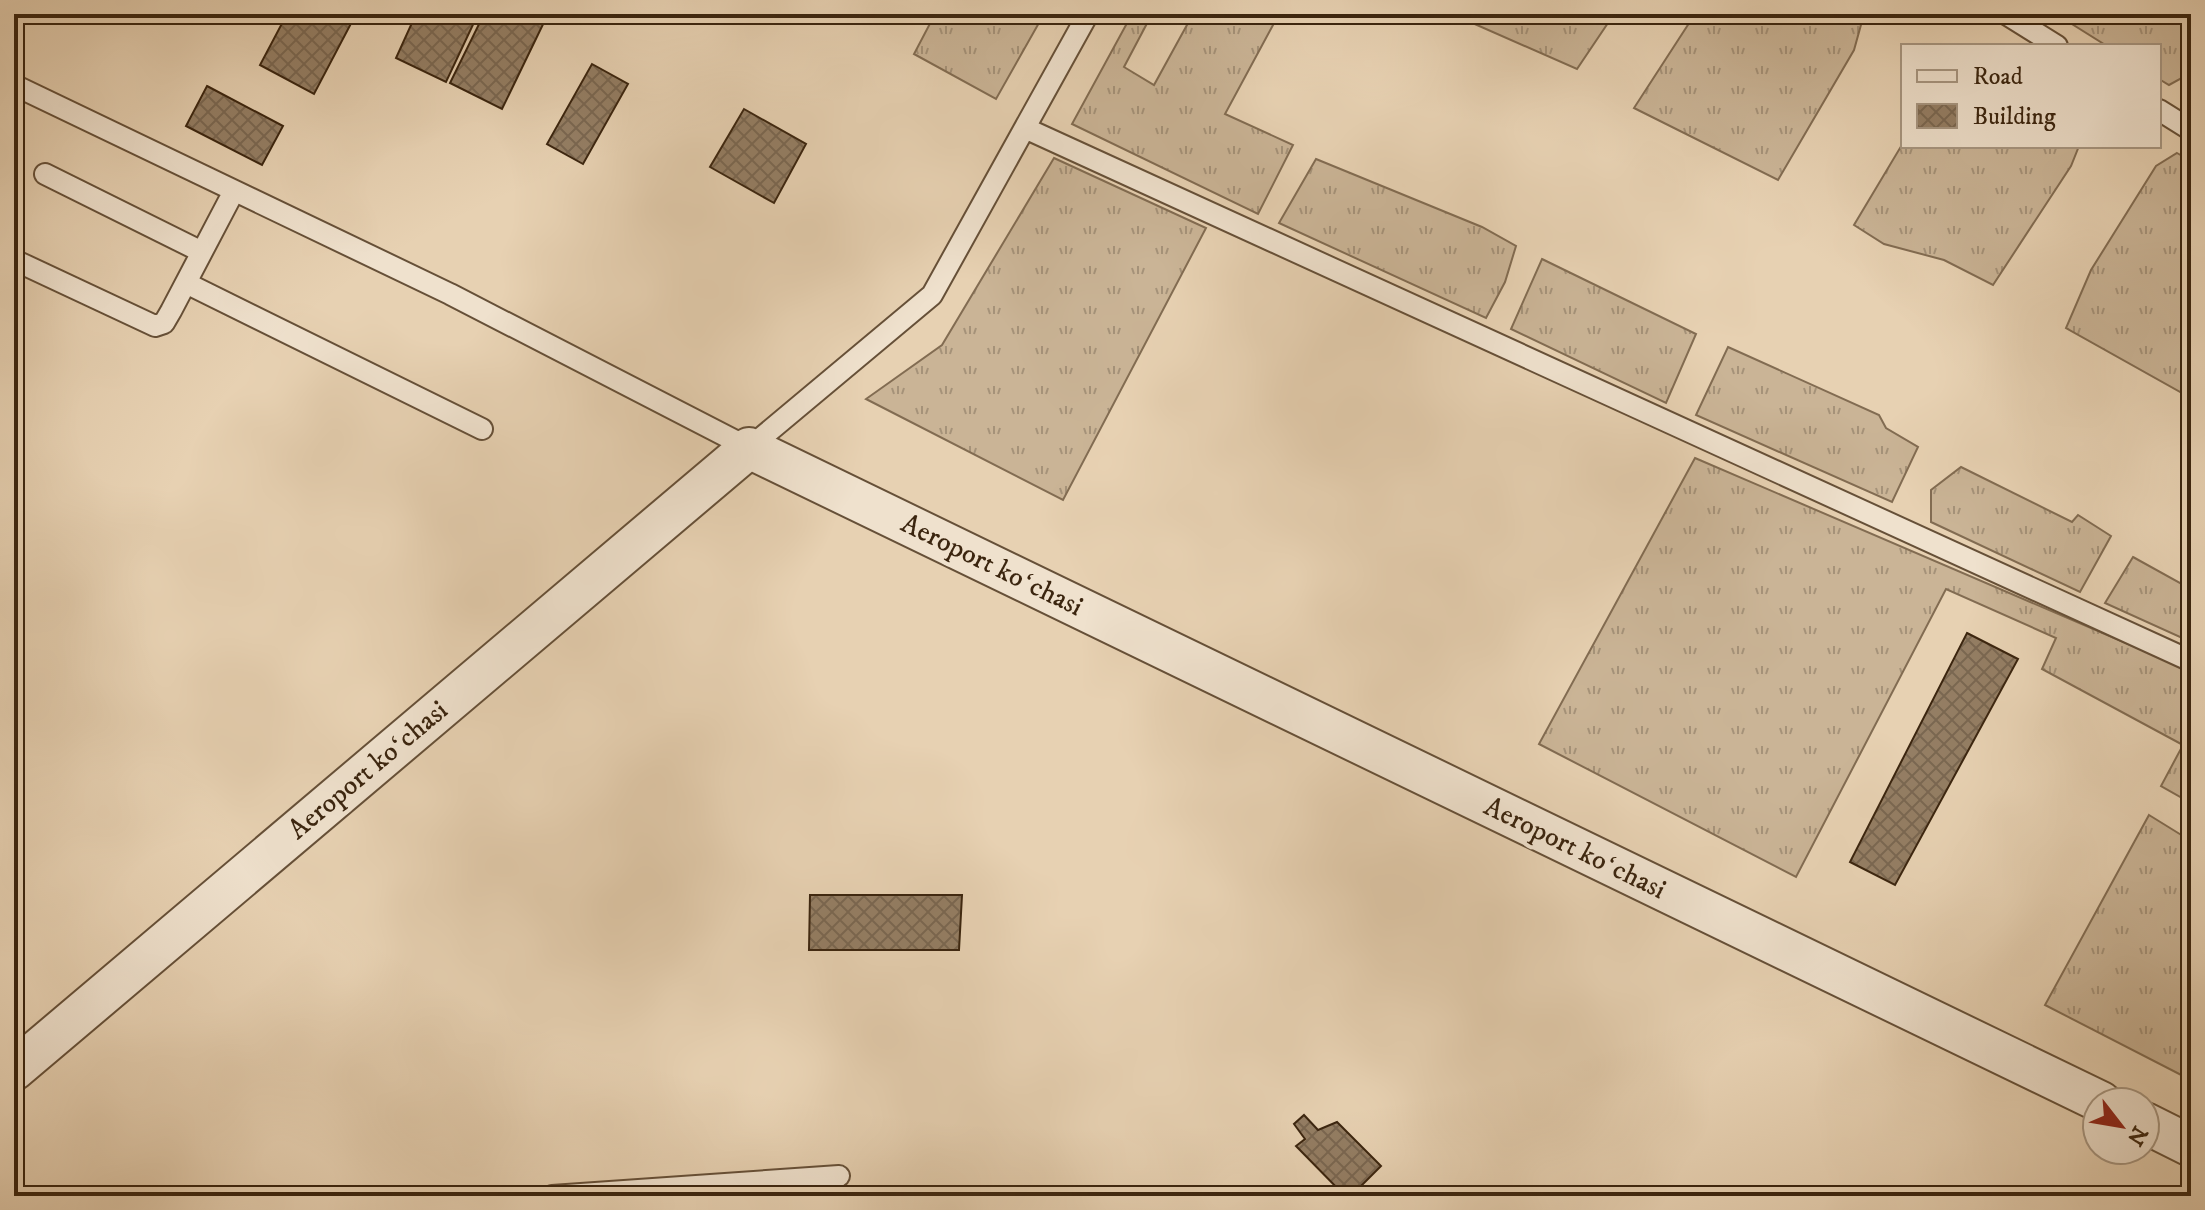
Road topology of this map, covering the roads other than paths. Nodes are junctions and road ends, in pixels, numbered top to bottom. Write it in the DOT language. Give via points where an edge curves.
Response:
graph roads {
  1 [pos="1088,14"];
  2 [pos="2006,14"];
  3 [pos="2054,44"];
  4 [pos="14,85"];
  5 [pos="2161,111"];
  6 [pos="1027,129"];
  7 [pos="2191,130"];
  8 [pos="45,174"];
  9 [pos="234,191"];
  10 [pos="202,252"];
  11 [pos="14,260"];
  12 [pos="186,283"];
  13 [pos="482,429"];
  14 [pos="749,448"];
  15 [pos="2191,661"];
  16 [pos="14,1070"];
  17 [pos="2081,1092"];
  18 [pos="2161,1131"];
  19 [pos="2191,1146"];
  20 [pos="839,1176"];
  21 [pos="615,1194"];
  22 [pos="552,1196"];
  1 -- 6 [label="lane"];
  2 -- 3 [label="lane"];
  4 -- 9 [label="lane"];
  5 -- 7 [label="lane"];
  6 -- 14 [label="lane" via="932,295"];
  6 -- 15 [label="lane"];
  8 -- 10 [label="lane"];
  9 -- 10 [label="lane"];
  9 -- 14 [label="lane" via="450,294"];
  10 -- 12 [label="lane"];
  11 -- 12 [label="lane" via="155,326 164,323"];
  12 -- 13 [label="lane"];
  14 -- 16 [label="street, Aeroport koʻchasi"];
  14 -- 17 [label="street, Aeroport koʻchasi"];
  18 -- 19 [label="street"];
  20 -- 21 [label="lane"];
  21 -- 22 [label="lane"];
}
